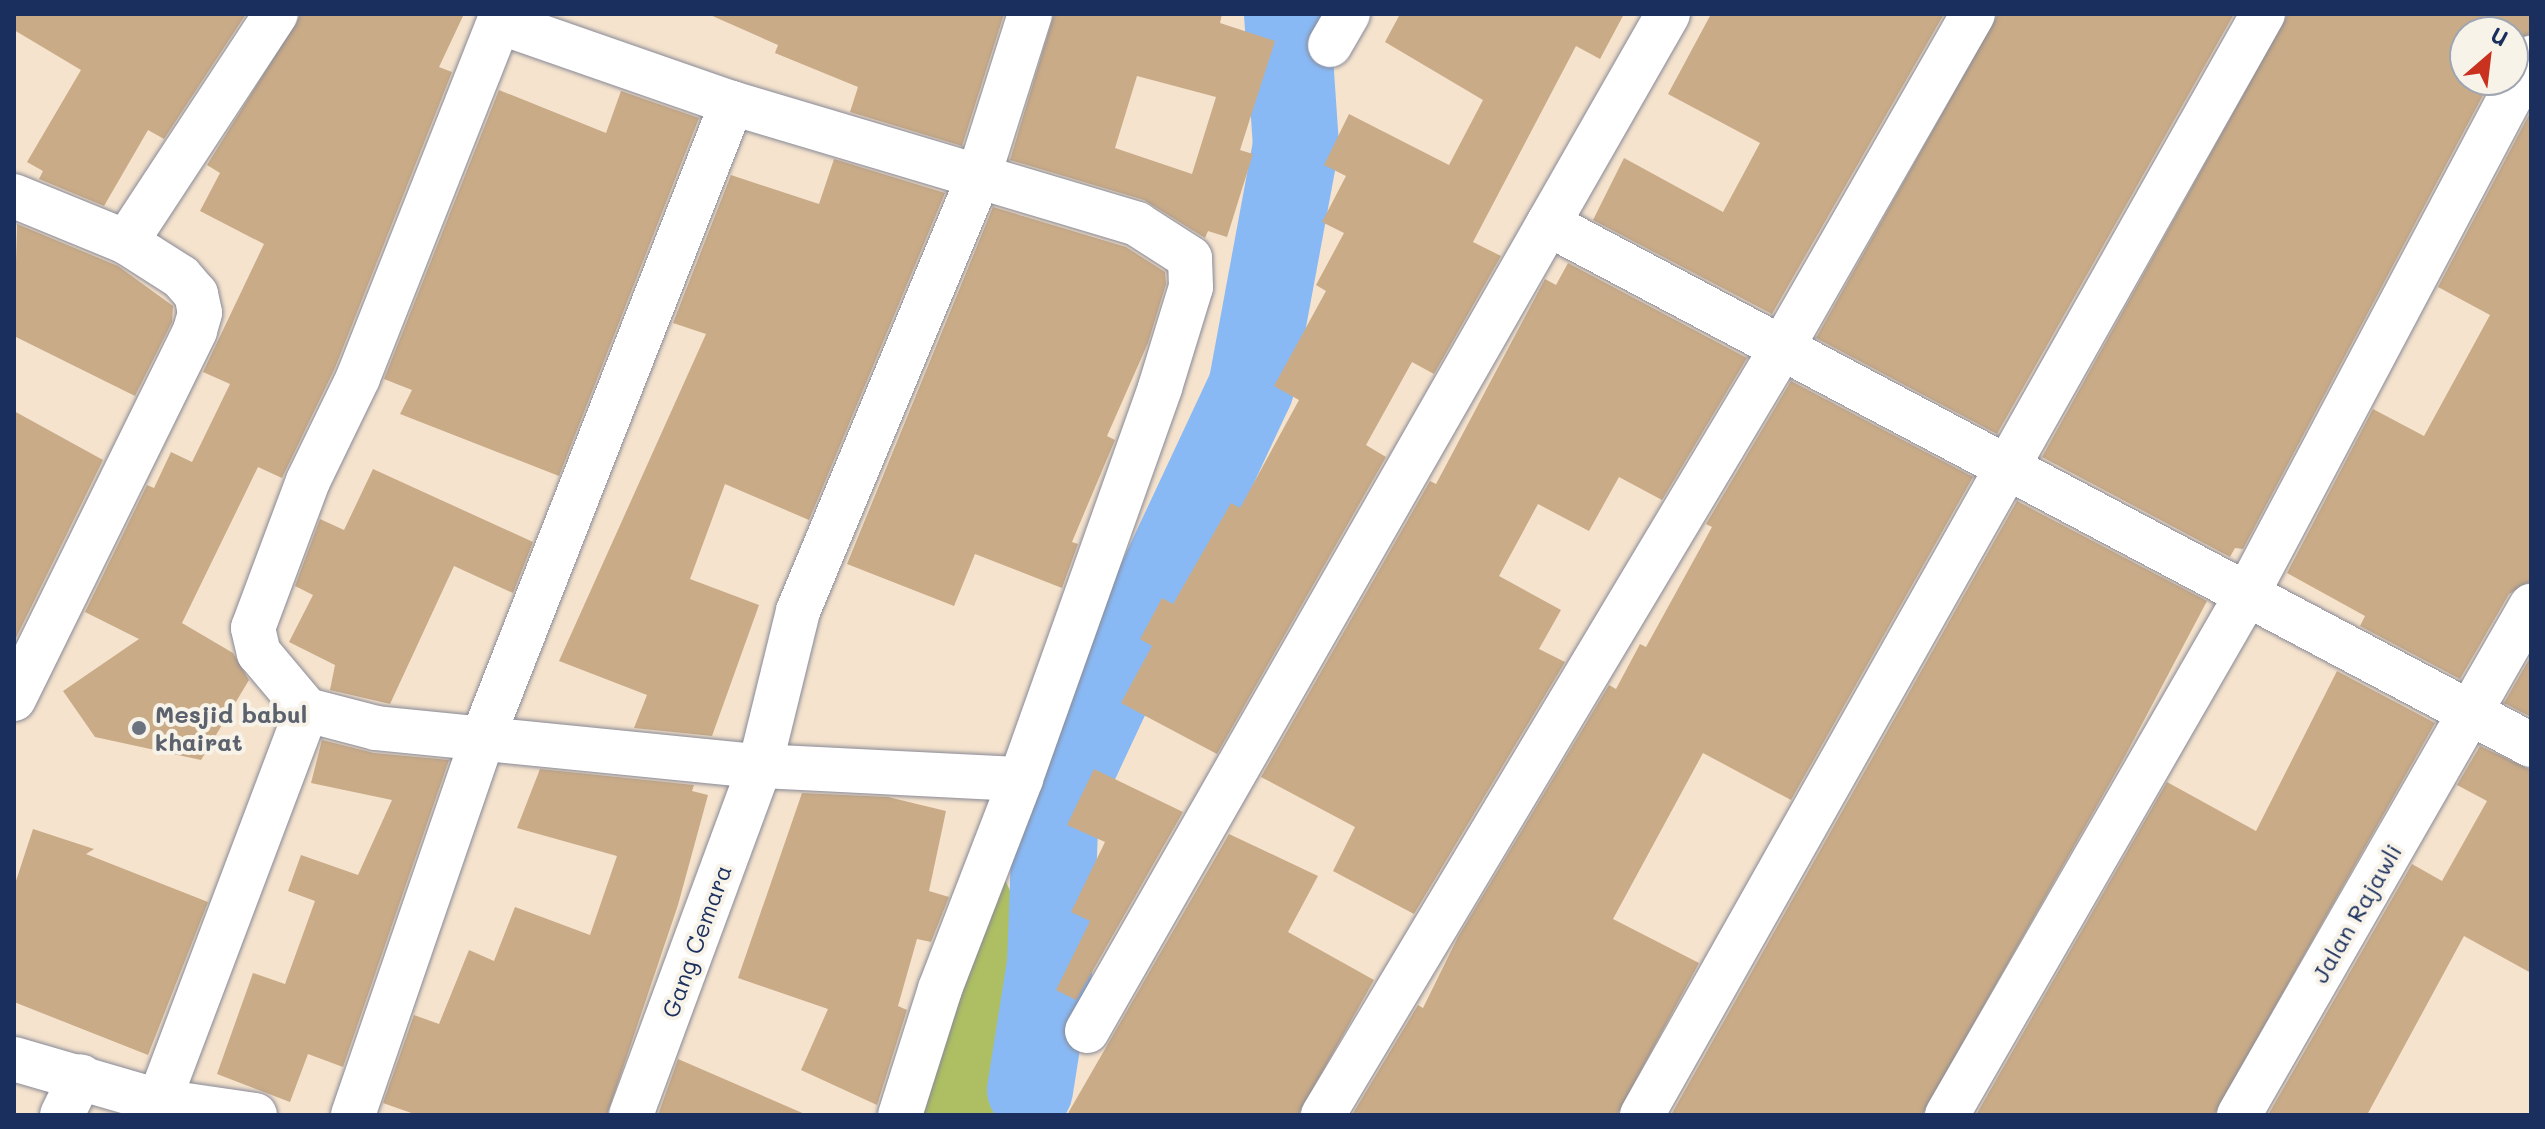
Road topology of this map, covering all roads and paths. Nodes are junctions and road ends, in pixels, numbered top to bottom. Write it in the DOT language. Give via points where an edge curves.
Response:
graph roads {
  1 [pos="276,14"];
  2 [pos="1030,14"];
  3 [pos="1668,14"];
  4 [pos="1973,14"];
  5 [pos="2263,14"];
  6 [pos="500,18"];
  7 [pos="2531,58"];
  8 [pos="732,103"];
  9 [pos="978,178"];
  10 [pos="14,196"];
  11 [pos="1548,224"];
  12 [pos="126,242"];
  13 [pos="1780,351"];
  14 [pos="2008,472"];
  15 [pos="2246,596"];
  16 [pos="2531,606"];
  17 [pos="14,699"];
  18 [pos="307,710"];
  19 [pos="2473,712"];
  20 [pos="483,737"];
  21 [pos="2531,745"];
  22 [pos="760,766"];
  23 [pos="1021,779"];
  24 [pos="1087,1031"];
  25 [pos="14,1059"];
  26 [pos="81,1076"];
  27 [pos="159,1101"];
  28 [pos="62,1115"];
  29 [pos="255,1115"];
  30 [pos="353,1115"];
  31 [pos="631,1115"];
  32 [pos="900,1115"];
  33 [pos="1323,1115"];
  34 [pos="1642,1115"];
  35 [pos="1947,1115"];
  36 [pos="2239,1115"];
  1 -- 12 [label="street"];
  2 -- 9 [label="street, Gang Cemara"];
  3 -- 11 [label="street"];
  4 -- 13 [label="street"];
  5 -- 14 [label="street"];
  6 -- 8 [label="street"];
  6 -- 18 [label="street" via="358,378 308,481 253,628 270,672"];
  7 -- 15 [label="street"];
  8 -- 9 [label="street"];
  8 -- 20 [label="street"];
  9 -- 22 [label="street, Gang Cemara" via="798,611"];
  9 -- 23 [label="street" via="1137,224 1190,258 1191,287 1160,388"];
  10 -- 12 [label="street"];
  11 -- 13 [label="street"];
  11 -- 24 [label="street"];
  12 -- 17 [label="street" via="181,277 196,294 200,313"];
  13 -- 14 [label="street"];
  13 -- 33 [label="street"];
  14 -- 15 [label="street"];
  14 -- 34 [label="street"];
  15 -- 19 [label="street"];
  15 -- 35 [label="street"];
  16 -- 19 [label="street, Jalan Rajawli"];
  18 -- 20 [label="street" via="376,728"];
  18 -- 27 [label="street"];
  19 -- 21 [label="street"];
  19 -- 36 [label="street, Jalan Rajawli"];
  20 -- 22 [label="street"];
  20 -- 30 [label="street"];
  22 -- 23 [label="street"];
  22 -- 31 [label="street, Gang Cemara"];
  23 -- 32 [label="street" via="940,989"];
  25 -- 26 [label="street"];
  26 -- 27 [label="street"];
  26 -- 28 [label="street"];
  27 -- 29 [label="street"];
}
